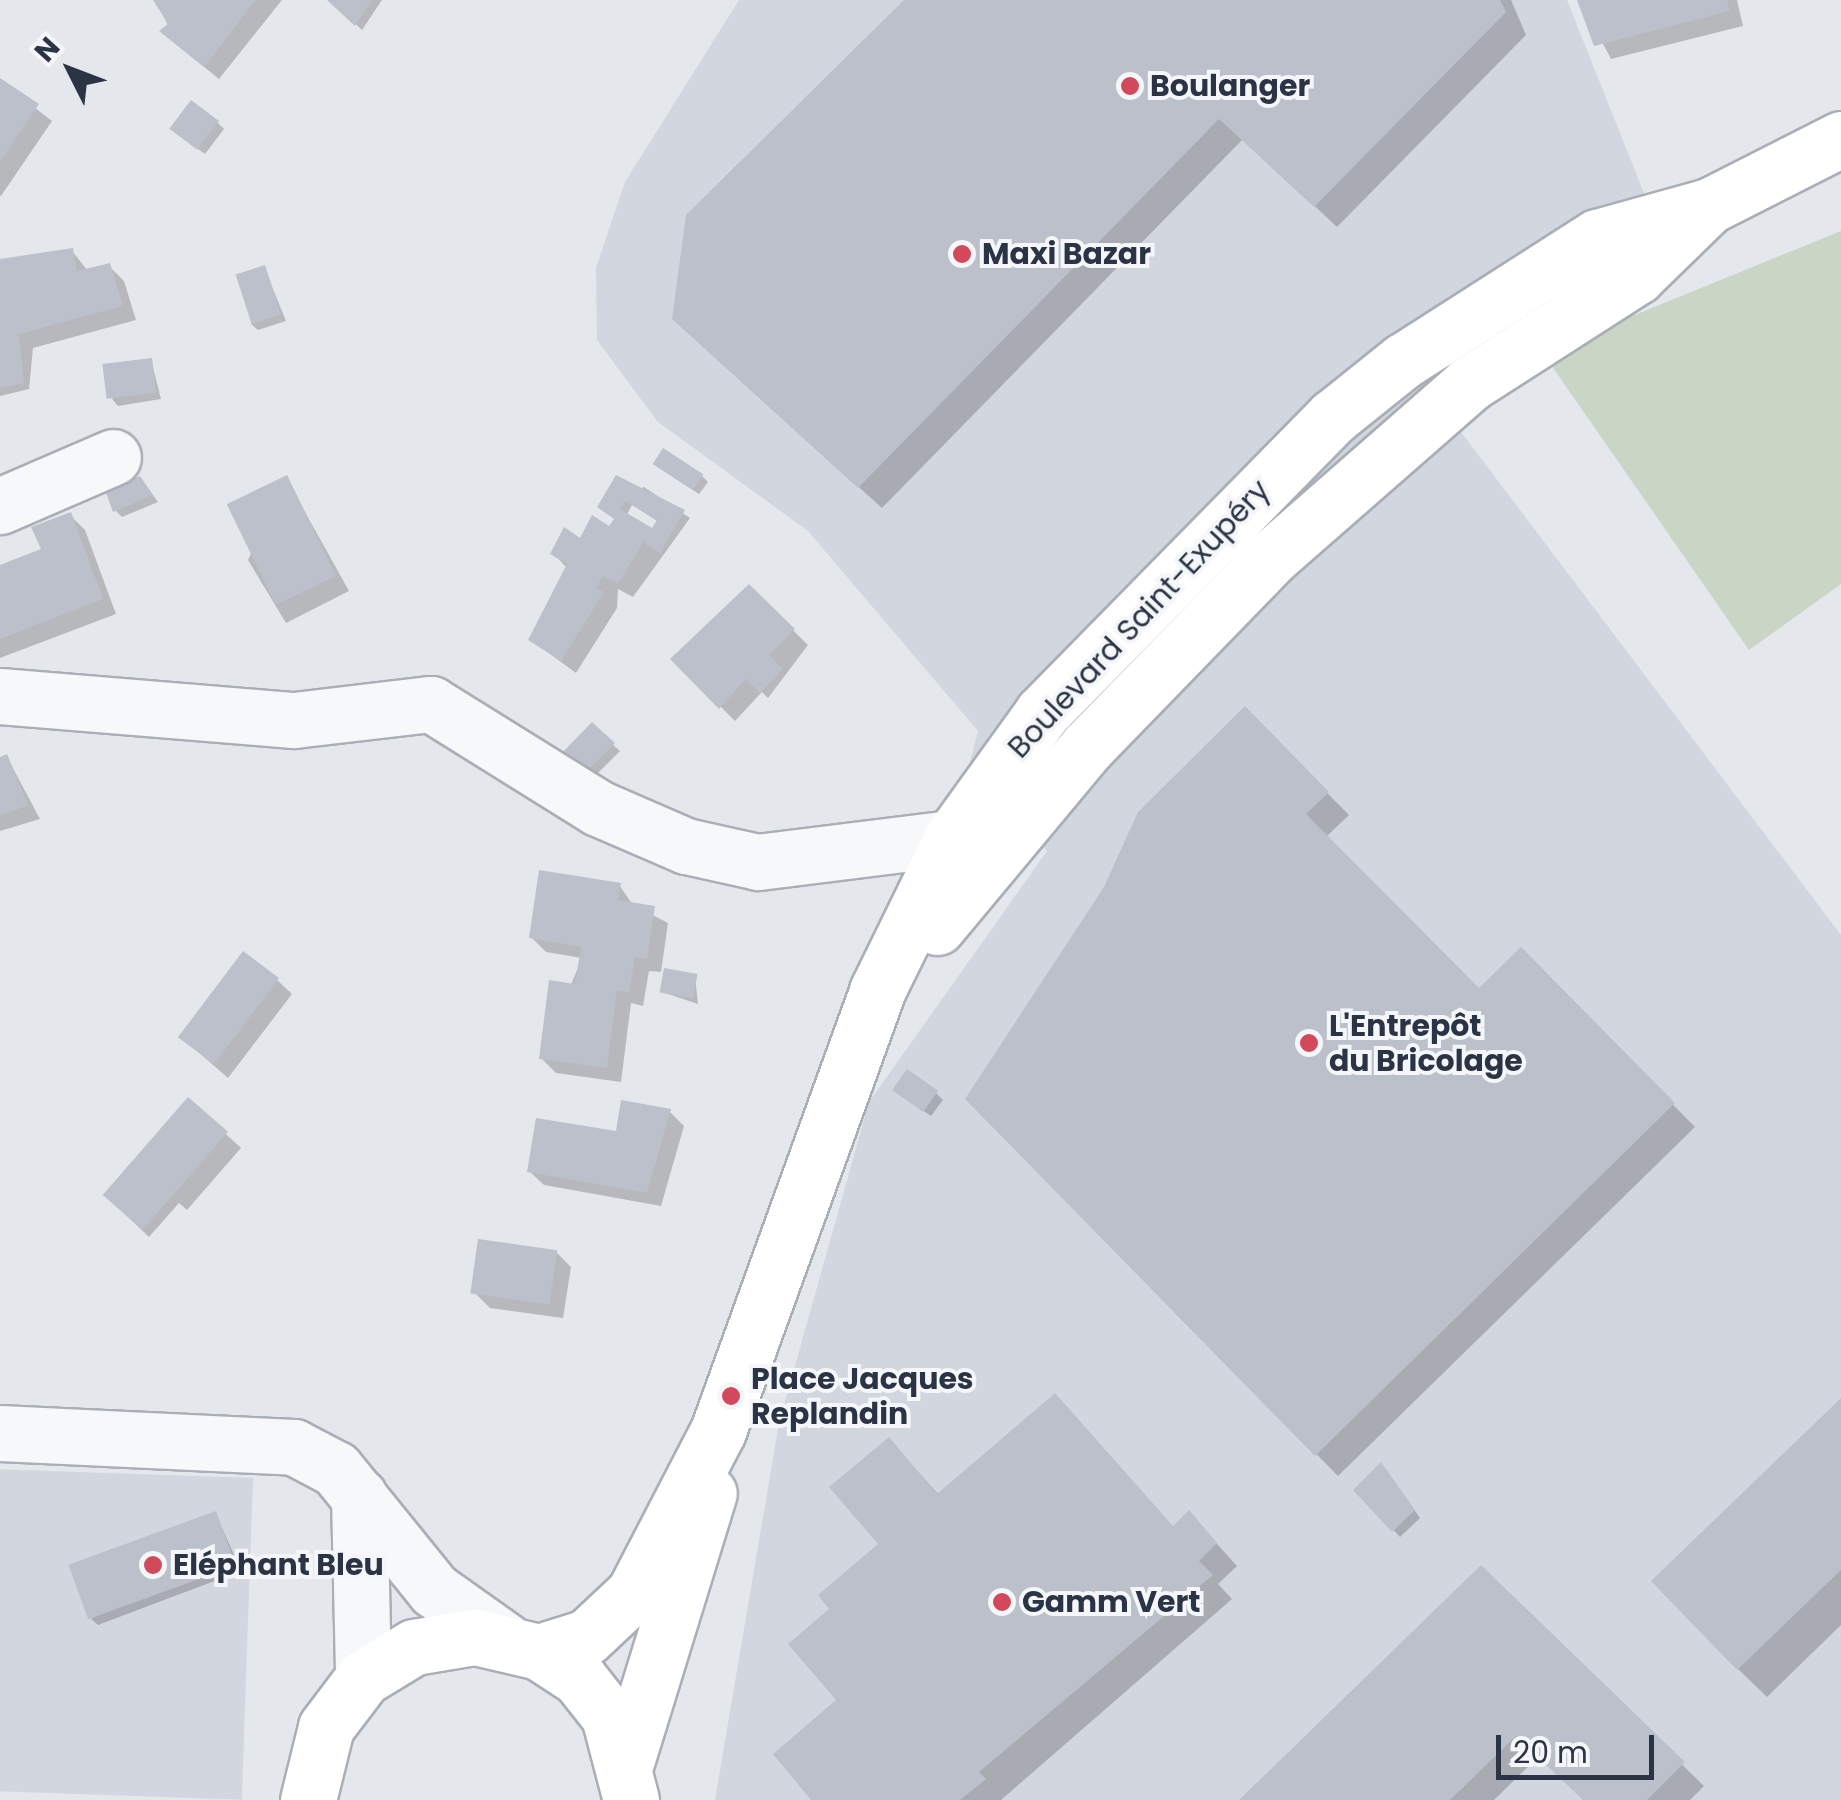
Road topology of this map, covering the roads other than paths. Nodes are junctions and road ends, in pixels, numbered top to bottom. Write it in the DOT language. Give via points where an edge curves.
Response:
graph roads {
  1 [pos="1841,138"];
  2 [pos="1709,206"];
  3 [pos="114,457"];
  4 [pos="0,506"];
  5 [pos="1214,535"];
  6 [pos="1216,614"];
  7 [pos="0,696"];
  8 [pos="952,838"];
  9 [pos="848,1058"];
  10 [pos="718,1431"];
  11 [pos="0,1433"];
  12 [pos="358,1496"];
  13 [pos="522,1646"];
  14 [pos="362,1678"];
  15 [pos="629,1780"];
  16 [pos="308,1800"];
  1 -- 2 [label="main road, Boulevard Saint-Exupéry"];
  2 -- 5 [label="main road, Boulevard Saint-Exupéry" via="1596,237 1403,360"];
  2 -- 6 [label="main road" via="1637,276 1527,340 1411,431"];
  3 -- 4 [label="street"];
  5 -- 6 [label="main road"];
  5 -- 8 [label="main road, Boulevard Saint-Exupéry" via="1042,714"];
  6 -- 9 [label="main road" via="984,862"];
  7 -- 8 [label="street" via="294,720 431,704 598,808 686,846 758,862"];
  8 -- 9 [label="main road, Boulevard Saint-Exupéry"];
  9 -- 10 [label="main road, Boulevard Saint-Exupéry"];
  10 -- 13 [label="main road, Boulevard Saint-Exupéry" via="634,1592 587,1637"];
  10 -- 15 [label="main road" via="682,1600"];
  11 -- 12 [label="street" via="294,1447 336,1469"];
  12 -- 13 [label="street" via="434,1590"];
  12 -- 14 [label="street"];
  13 -- 14 [label="main road, Boulevard Saint-Exupéry" via="414,1647"];
  13 -- 15 [label="main road" via="579,1678"];
  14 -- 16 [label="main road" via="326,1727"];
}
